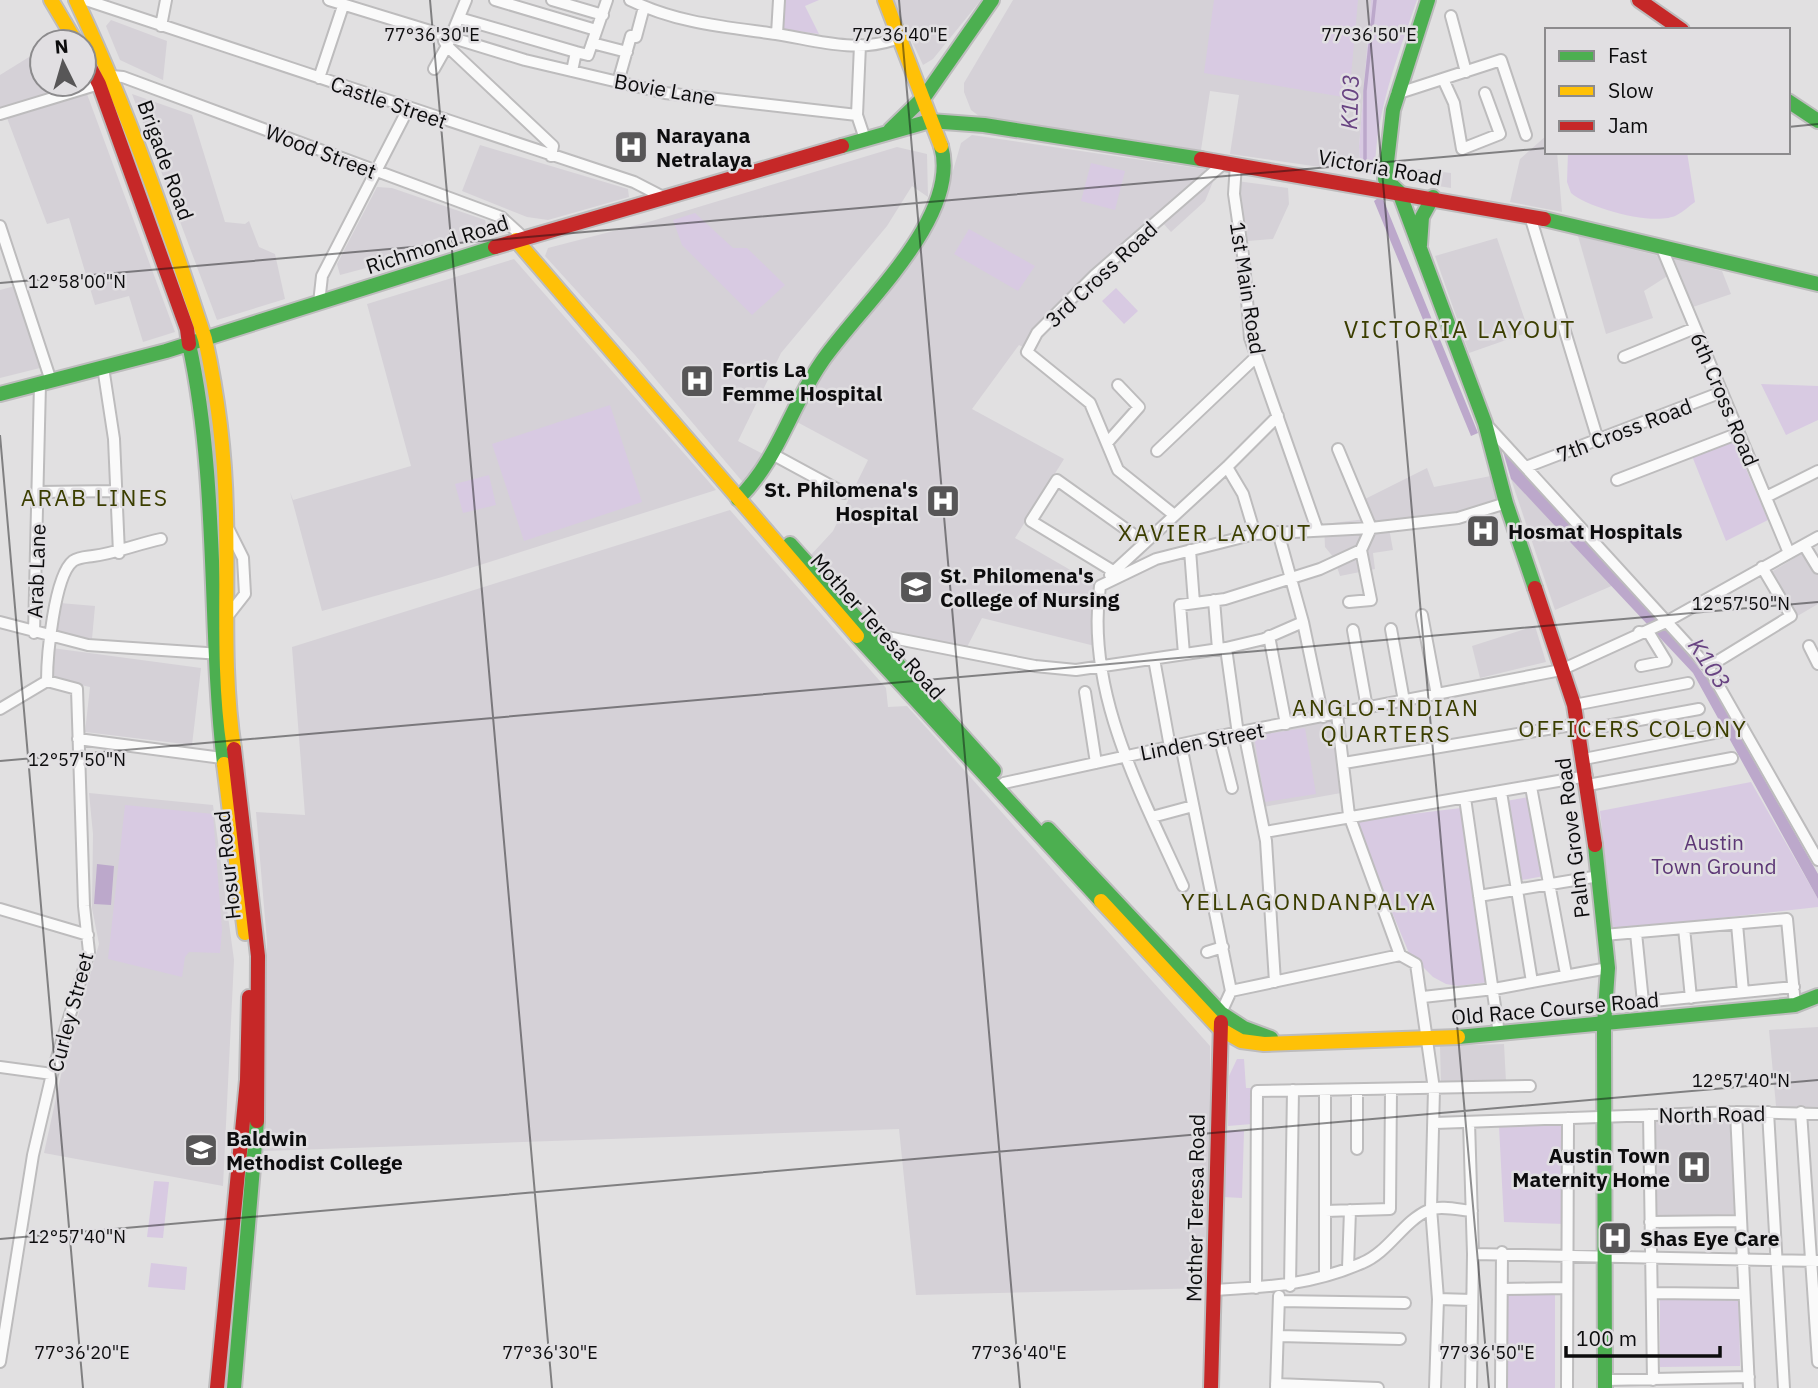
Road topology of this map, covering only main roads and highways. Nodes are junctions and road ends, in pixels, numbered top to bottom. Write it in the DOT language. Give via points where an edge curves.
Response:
graph roads {
  1 [pos="76,0"];
  2 [pos="876,0"];
  3 [pos="885,0"];
  4 [pos="992,0"];
  5 [pos="1428,0"];
  6 [pos="1639,0"];
  7 [pos="57,1"];
  8 [pos="70,28"];
  9 [pos="1679,28"];
  10 [pos="98,82"];
  11 [pos="921,100"];
  12 [pos="1790,102"];
  13 [pos="930,121"];
  14 [pos="1818,121"];
  15 [pos="886,133"];
  16 [pos="1389,188"];
  17 [pos="1433,197"];
  18 [pos="520,239"];
  19 [pos="1419,252"];
  20 [pos="1818,284"];
  21 [pos="205,339"];
  22 [pos="189,344"];
  23 [pos="166,351"];
  24 [pos="196,376"];
  25 [pos="0,394"];
  26 [pos="742,496"];
  27 [pos="220,654"];
  28 [pos="1001,785"];
  29 [pos="1818,996"];
  30 [pos="1221,1013"];
  31 [pos="1604,1026"];
  32 [pos="1220,1029"];
  33 [pos="1293,1042"];
  34 [pos="1605,1384"];
  35 [pos="217,1388"];
  36 [pos="234,1388"];
  37 [pos="1211,1388"];
  1 -- 21 [label="main road, Brigade Road" via="112,76 157,192"];
  2 -- 11 [label="main road"];
  3 -- 11 [label="main road"];
  4 -- 11 [label="main road, Richmond Road"];
  5 -- 16 [label="main road, Palm Grove Road" via="1396,94 1385,148"];
  6 -- 9 [label="main road"];
  7 -- 8 [label="main road"];
  10 -- 22 [label="main road, Brigade Road"];
  11 -- 13 [label="main road"];
  11 -- 15 [label="main road, Richmond Road"];
  12 -- 14 [label="main road"];
  13 -- 15 [label="main road, Richmond Road"];
  13 -- 16 [label="main road, Victoria Road" via="984,125"];
  13 -- 26 [label="main road" via="944,155 943,182 926,222 819,366 774,455"];
  15 -- 18 [label="main road, Richmond Road"];
  16 -- 17 [label="main road, Victoria Road"];
  16 -- 19 [label="main road, Palm Grove Road"];
  17 -- 19 [label="main road" via="1422,217"];
  17 -- 20 [label="main road, Victoria Road"];
  18 -- 21 [label="main road, Richmond Road"];
  18 -- 26 [label="main road, Mother Teresa Road"];
  19 -- 31 [label="main road, Palm Grove Road" via="1485,423 1506,503 1574,705 1588,780 1608,968"];
  21 -- 22 [label="main road, Richmond Road"];
  21 -- 27 [label="main road, Hosur Road" via="219,415 227,528"];
  22 -- 23 [label="main road, Richmond Road"];
  22 -- 24 [label="main road, Hosur Road"];
  23 -- 24 [label="main road"];
  23 -- 25 [label="main road, Richmond Road"];
  24 -- 27 [label="main road, Hosur Road" via="211,505"];
  26 -- 28 [label="main road, Mother Teresa Road" via="872,634"];
  26 -- 28 [label="main road, Mother Teresa Road" via="863,643"];
  27 -- 35 [label="main road, Hosur Road" via="222,758 250,1011"];
  27 -- 36 [label="main road, Hosur Road" via="250,880 260,1011 259,1078"];
  28 -- 30 [label="main road, Mother Teresa Road"];
  28 -- 32 [label="main road, Mother Teresa Road"];
  29 -- 31 [label="main road, Old Race Course Road" via="1795,1005"];
  30 -- 32 [label="main road, Mother Teresa Road"];
  30 -- 33 [label="main road, Mother Teresa Road" via="1266,1037"];
  31 -- 33 [label="main road, Old Race Course Road" via="1430,1040"];
  31 -- 34 [label="main road, Palm Grove Road"];
  32 -- 33 [label="main road, Mother Teresa Road" via="1241,1041"];
  32 -- 37 [label="main road, Mother Teresa Road"];
}
